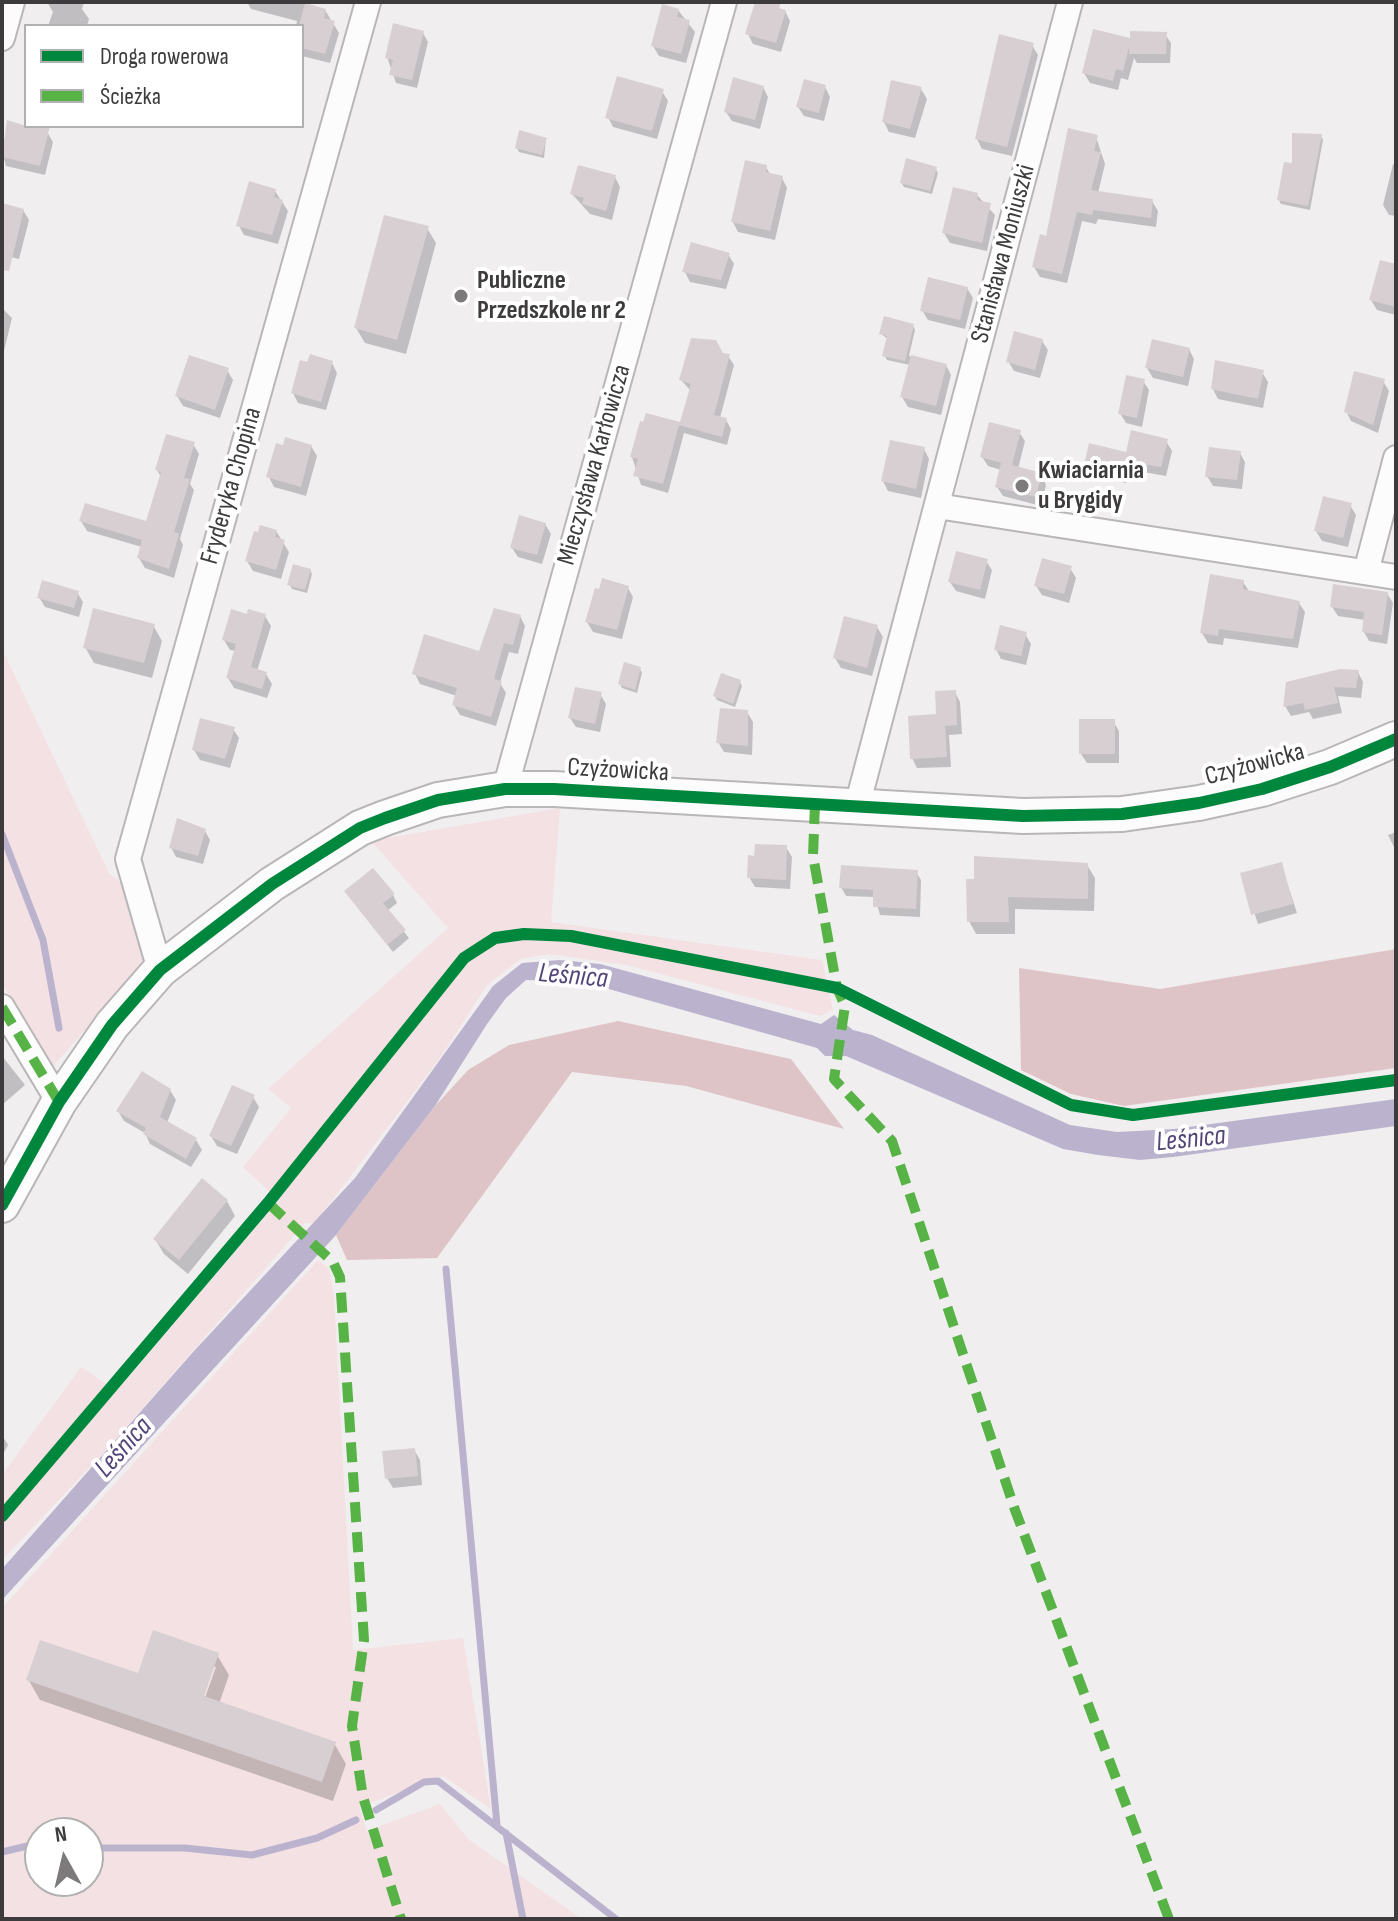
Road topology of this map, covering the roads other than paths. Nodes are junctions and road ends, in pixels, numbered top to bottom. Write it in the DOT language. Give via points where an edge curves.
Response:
graph roads {
  1 [pos="12,2"];
  2 [pos="368,2"];
  3 [pos="724,2"];
  4 [pos="1070,2"];
  5 [pos="2,38"];
  6 [pos="1396,458"];
  7 [pos="937,506"];
  8 [pos="1366,572"];
  9 [pos="1396,577"];
  10 [pos="1396,739"];
  11 [pos="505,789"];
  12 [pos="857,806"];
  13 [pos="160,970"];
  14 [pos="2,1007"];
  15 [pos="59,1102"];
  16 [pos="2,1205"];
  1 -- 5 [label="street"];
  2 -- 13 [label="street, Fryderyka Chopina" via="128,859"];
  3 -- 11 [label="street, Mieczysława Karłowicza"];
  4 -- 7 [label="street, Stanisława Moniuszki"];
  6 -- 8 [label="street"];
  7 -- 8 [label="street"];
  7 -- 12 [label="street, Stanisława Moniuszki"];
  8 -- 9 [label="street"];
  10 -- 12 [label="street, Czyżowicka" via="1262,789 1122,814 1023,816"];
  11 -- 12 [label="street, Czyżowicka"];
  11 -- 13 [label="street, Czyżowicka" via="438,800 360,828 272,884"];
  13 -- 15 [label="street, Czyżowicka" via="112,1025"];
  14 -- 15 [label="street"];
  15 -- 16 [label="street, Czyżowicka"];
}
